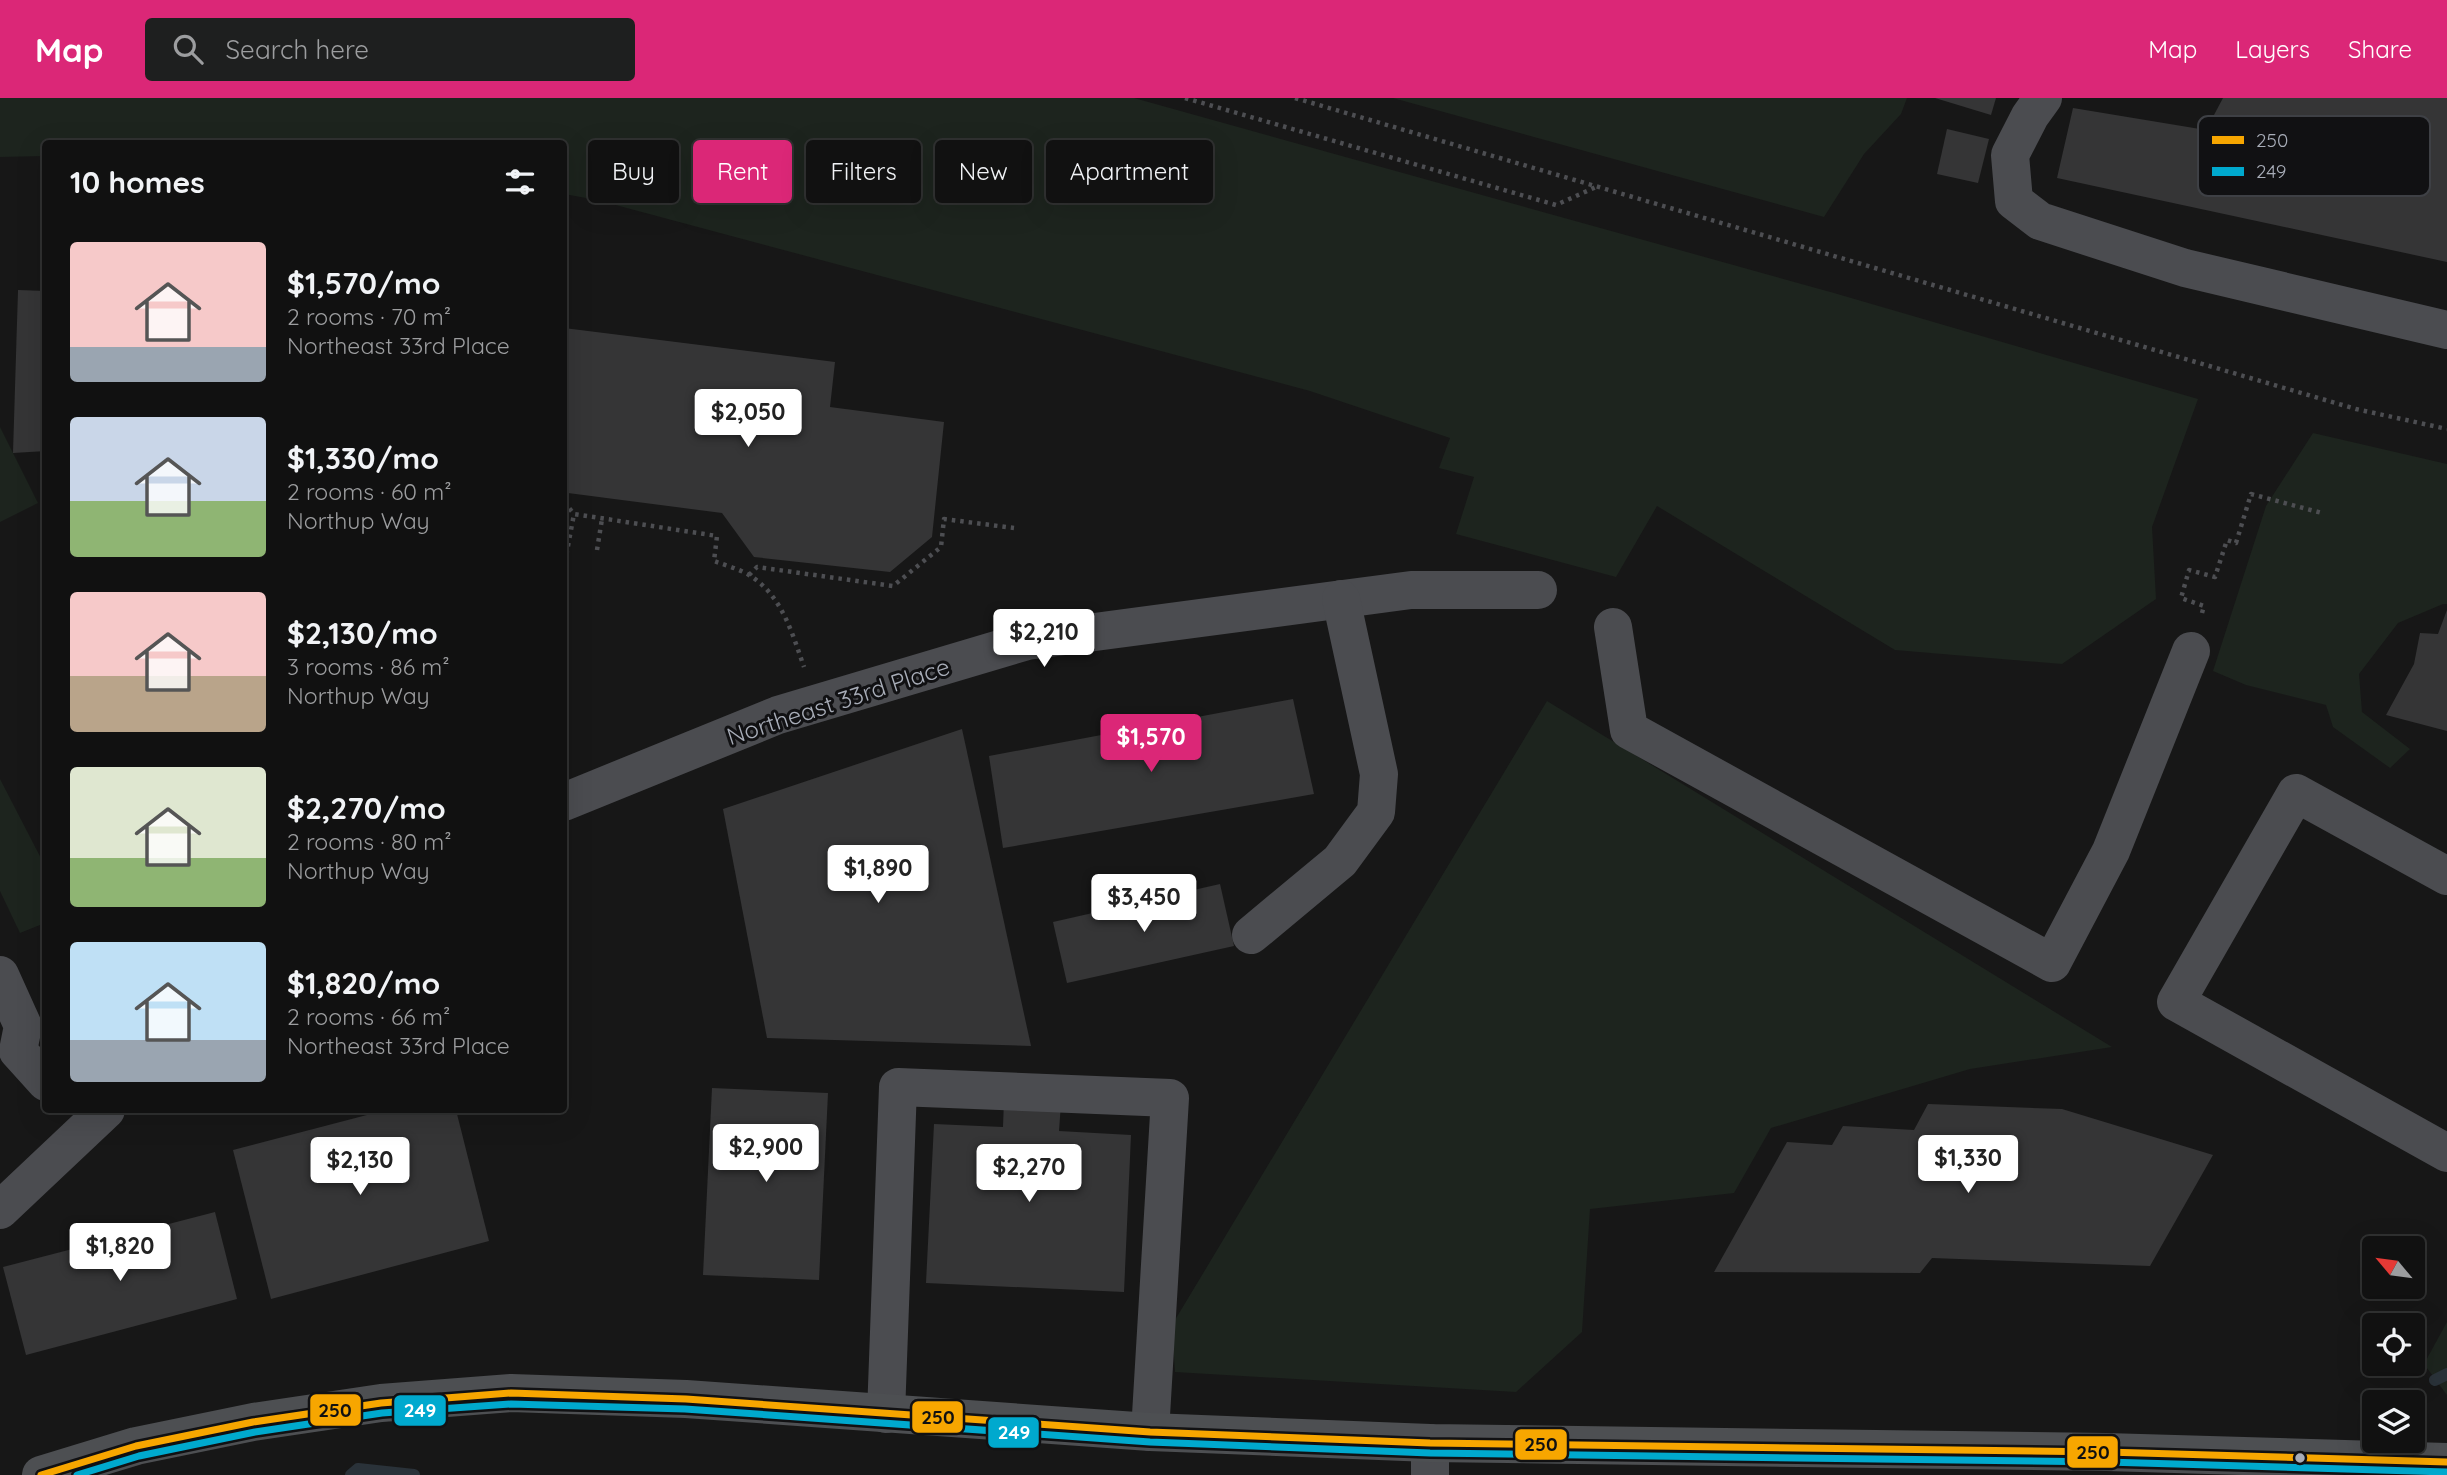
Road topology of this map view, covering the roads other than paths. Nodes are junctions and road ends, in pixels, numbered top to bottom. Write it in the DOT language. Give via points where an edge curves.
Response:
graph roads {
  1 [pos="2043,98"];
  2 [pos="2447,330"];
  3 [pos="1538,590"];
  4 [pos="1341,599"];
  5 [pos="1614,628"];
  6 [pos="2191,651"];
  7 [pos="567,801"];
  8 [pos="2447,876"];
  9 [pos="1251,935"];
  10 [pos="0,975"];
  11 [pos="9,1056"];
  12 [pos="42,1079"];
  13 [pos="88,1116"];
  14 [pos="2447,1153"];
  15 [pos="0,1210"];
  16 [pos="886,1414"];
  17 [pos="1150,1432"];
  18 [pos="1430,1459"];
  19 [pos="2447,1462"];
  20 [pos="41,1475"];
  1 -- 2 [label="street" via="2010,155 2014,201 2040,221 2185,268"];
  3 -- 4 [label="street, Northeast 33rd Place" via="1411,590"];
  4 -- 7 [label="street, Northeast 33rd Place" via="1027,641 778,715"];
  4 -- 9 [label="street" via="1379,774 1376,812 1340,861"];
  5 -- 6 [label="street" via="1629,730 2052,963 2111,851"];
  8 -- 14 [label="street" via="2296,793 2176,1002"];
  10 -- 11 [label="street" via="23,1026"];
  11 -- 12 [label="street"];
  13 -- 15 [label="street"];
  16 -- 17 [label="main road"];
  16 -- 17 [label="street" via="898,1087 1170,1098"];
  16 -- 20 [label="main road" via="686,1399 498,1394 381,1403 253,1422 136,1446"];
  17 -- 18 [label="main road"];
  18 -- 19 [label="main road" via="2106,1452"];
}
